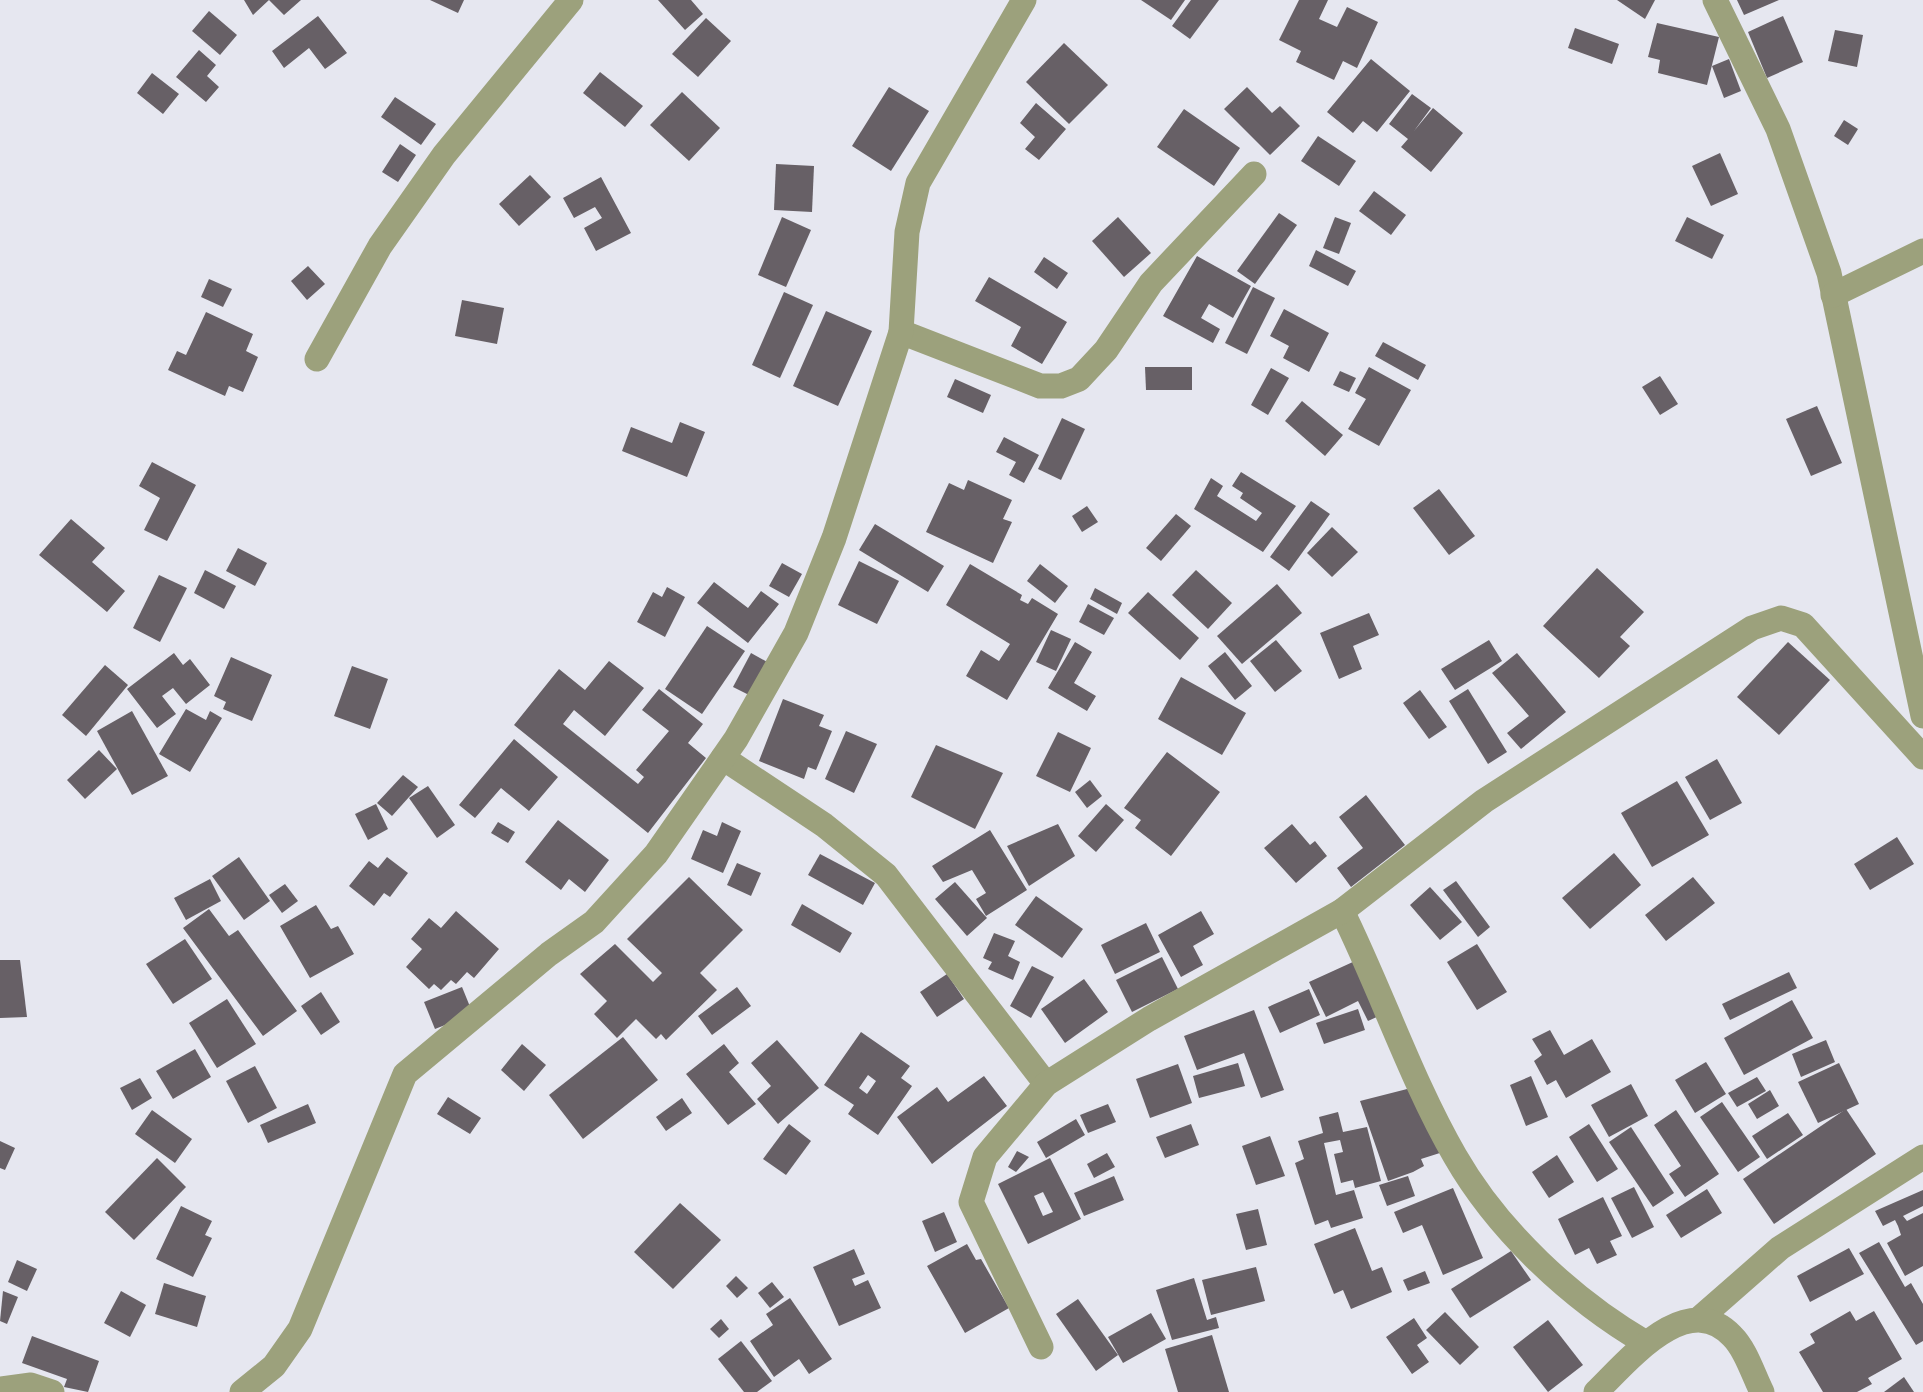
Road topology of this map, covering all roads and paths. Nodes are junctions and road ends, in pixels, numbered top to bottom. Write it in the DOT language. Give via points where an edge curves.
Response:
graph roads {
  1 [pos="571,0"];
  2 [pos="1024,0"];
  3 [pos="1715,0"];
  4 [pos="1254,174"];
  5 [pos="1923,250"];
  6 [pos="1833,295"];
  7 [pos="901,332"];
  8 [pos="317,358"];
  9 [pos="1919,666"];
  10 [pos="1923,716"];
  11 [pos="1923,757"];
  12 [pos="723,758"];
  13 [pos="1342,911"];
  14 [pos="1046,1084"];
  15 [pos="1923,1158"];
  16 [pos="1699,1320"];
  17 [pos="1646,1344"];
  18 [pos="1041,1348"];
  19 [pos="0,1390"];
  20 [pos="52,1392"];
  21 [pos="242,1392"];
  22 [pos="1596,1392"];
  23 [pos="1762,1392"];
  1 -- 8 [label="street" via="433,170 380,246"];
  2 -- 7 [label="street" via="918,182 907,232"];
  3 -- 6 [label="street" via="1778,129"];
  4 -- 7 [label="street" via="1151,283 1079,379 1040,386"];
  5 -- 6 [label="street"];
  6 -- 9 [label="street"];
  7 -- 12 [label="street" via="796,632"];
  9 -- 10 [label="street"];
  11 -- 13 [label="street" via="1803,625 1781,618 1752,628 1484,801"];
  12 -- 14 [label="street" via="886,875"];
  12 -- 21 [label="street" via="656,854 594,922 405,1074 300,1329 274,1366"];
  13 -- 14 [label="street"];
  13 -- 17 [label="street" via="1454,1155 1493,1211 1578,1294"];
  14 -- 18 [label="street" via="985,1157 972,1202"];
  15 -- 16 [label="street" via="1780,1248"];
  16 -- 17 [label="street"];
  16 -- 23 [label="street" via="1717,1322 1736,1339"];
  17 -- 22 [label="street"];
  19 -- 20 [label="street" via="30,1386"];
}
